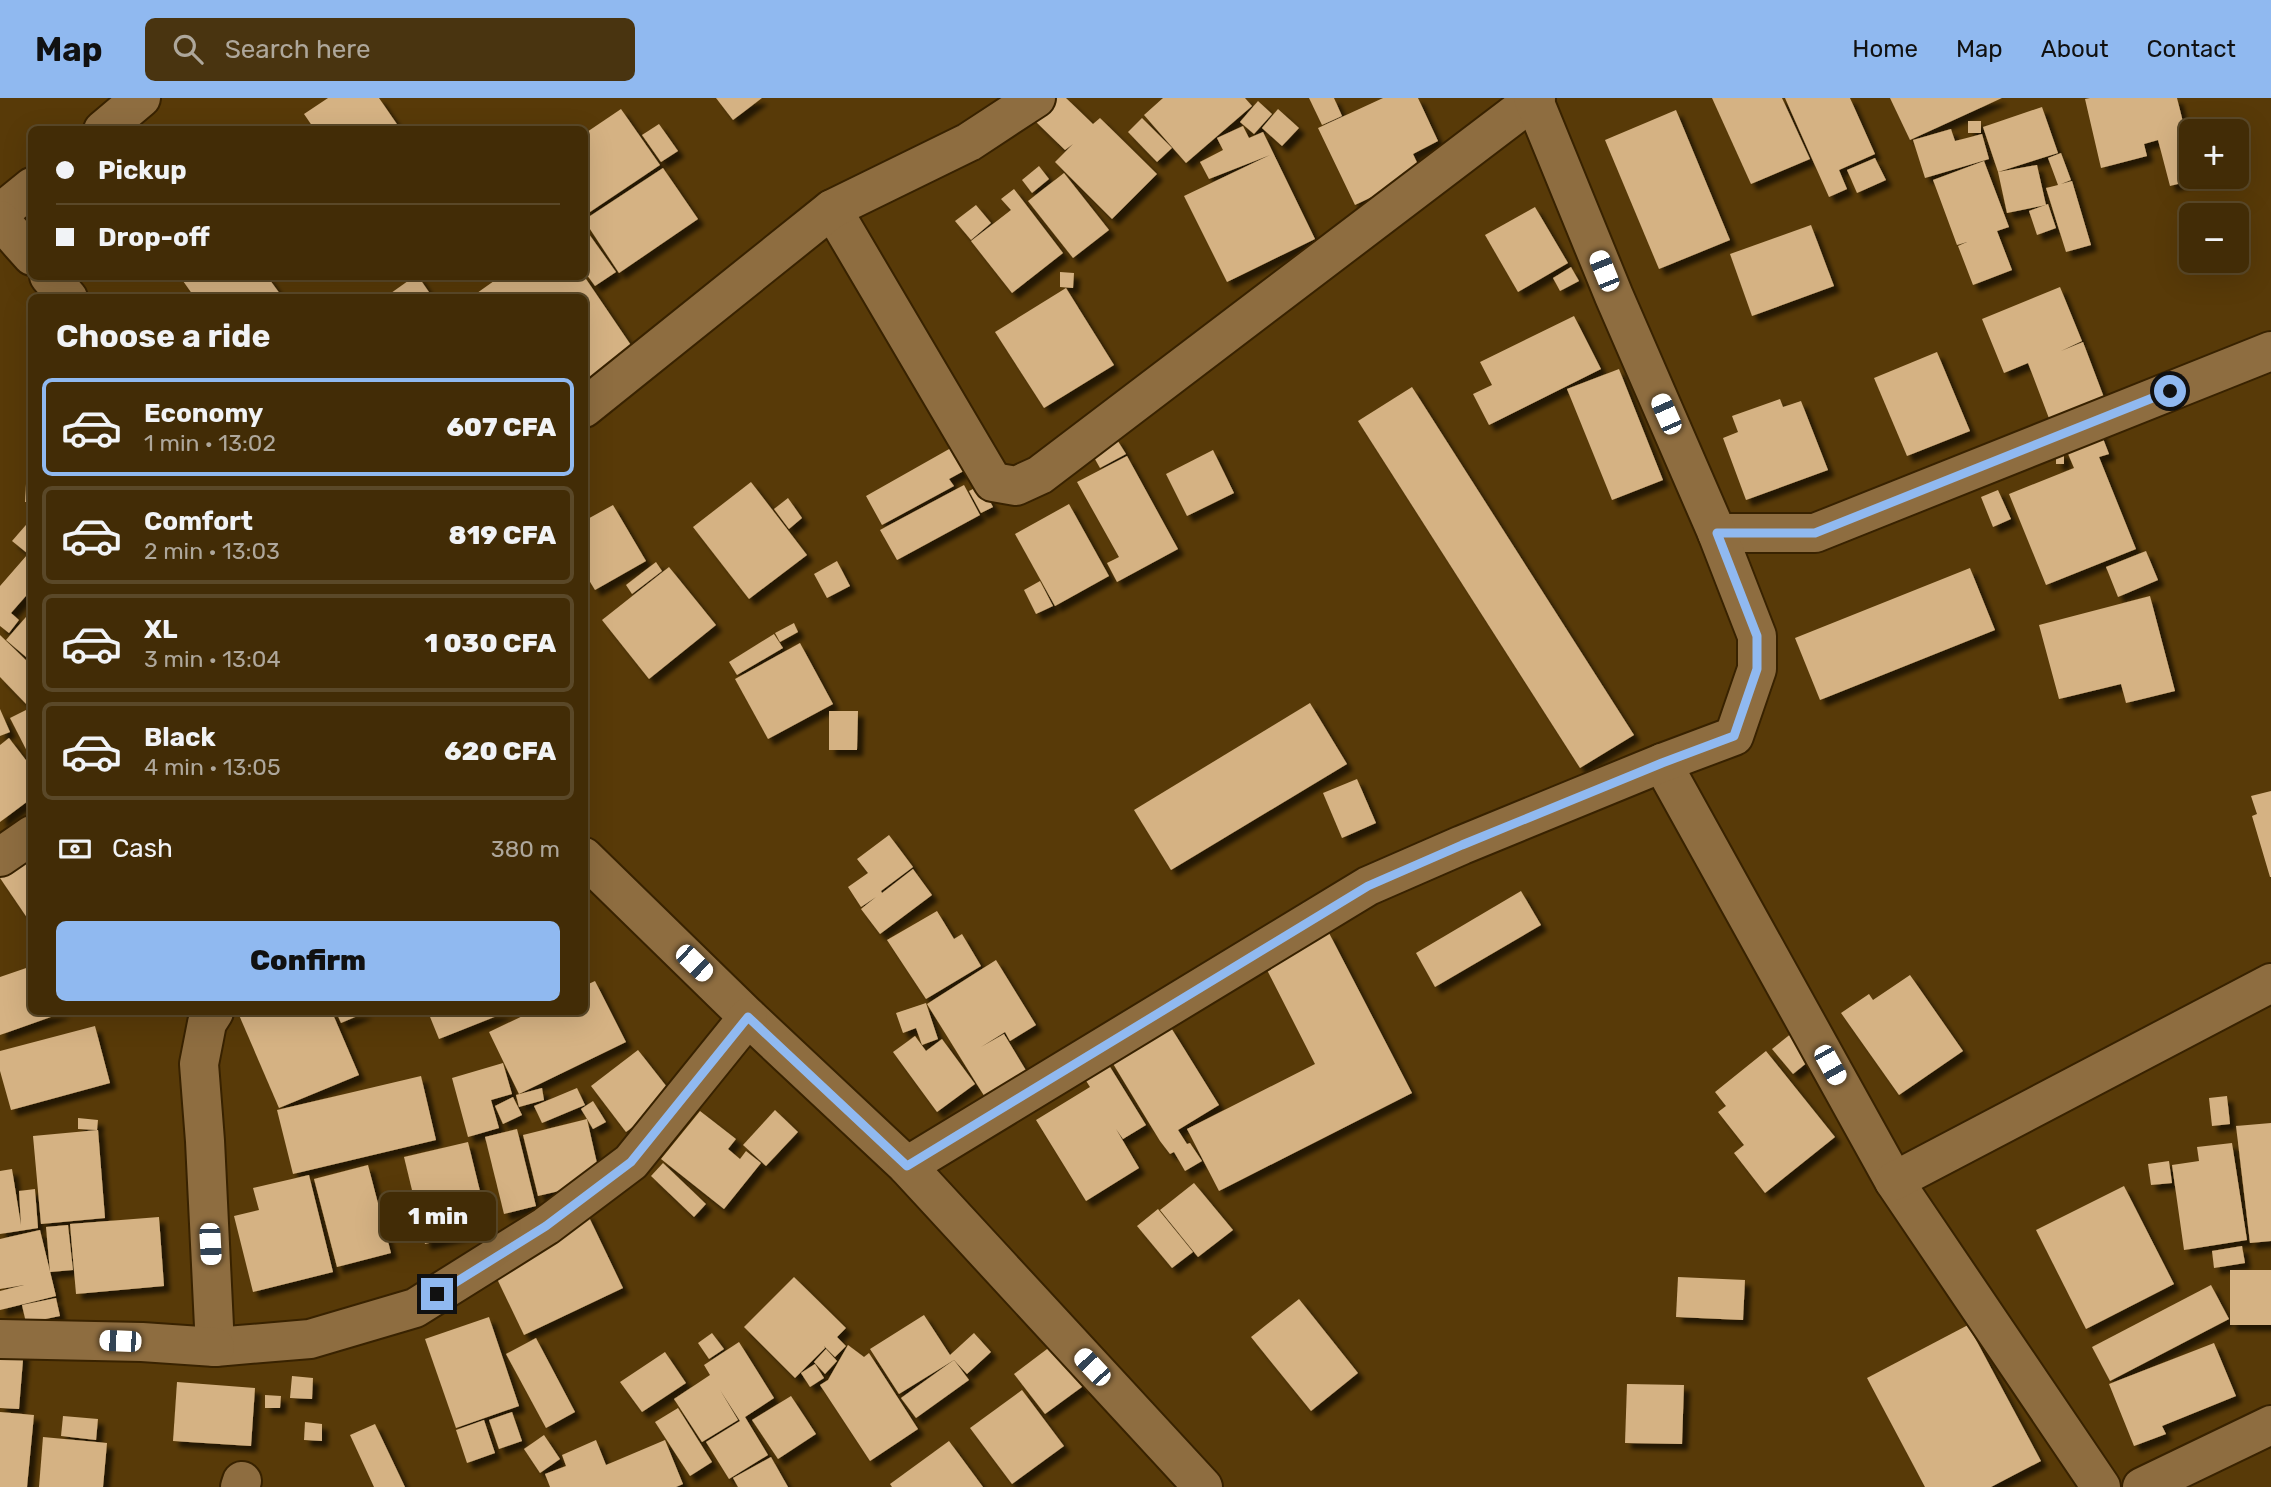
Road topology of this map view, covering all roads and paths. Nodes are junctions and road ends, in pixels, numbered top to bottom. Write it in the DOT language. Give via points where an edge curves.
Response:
graph roads {
  1 [pos="141,98"];
  2 [pos="1036,98"];
  3 [pos="1534,98"];
  4 [pos="108,126"];
  5 [pos="28,190"];
  6 [pos="832,209"];
  7 [pos="0,213"];
  8 [pos="0,220"];
  9 [pos="28,252"];
  10 [pos="52,280"];
  11 [pos="65,294"];
  12 [pos="2271,351"];
  13 [pos="588,405"];
  14 [pos="1717,533"];
  15 [pos="1662,763"];
  16 [pos="28,838"];
  17 [pos="0,857"];
  18 [pos="588,861"];
  19 [pos="2271,983"];
  20 [pos="212,1015"];
  21 [pos="748,1017"];
  22 [pos="907,1166"];
  23 [pos="1894,1181"];
  24 [pos="0,1339"];
  25 [pos="215,1347"];
  26 [pos="2271,1425"];
  27 [pos="1203,1487"];
  28 [pos="2101,1487"];
  29 [pos="2142,1487"];
  1 -- 4 [label="street"];
  2 -- 6 [label="street" via="969,142"];
  3 -- 6 [label="street" via="1040,475 1016,486 993,482"];
  3 -- 14 [label="street"];
  5 -- 7 [label="street"];
  6 -- 13 [label="street"];
  8 -- 9 [label="street"];
  10 -- 11 [label="street"];
  12 -- 14 [label="street" via="1815,533"];
  14 -- 15 [label="street" via="1757,636 1757,669 1734,736"];
  15 -- 22 [label="street" via="1368,886"];
  15 -- 23 [label="street"];
  16 -- 17 [label="street"];
  18 -- 21 [label="street"];
  19 -- 23 [label="street"];
  20 -- 25 [label="street" via="199,1064"];
  21 -- 22 [label="street"];
  21 -- 25 [label="street" via="631,1162 546,1226 415,1308 310,1339"];
  22 -- 27 [label="street"];
  23 -- 28 [label="street"];
  24 -- 25 [label="street"];
  26 -- 29 [label="street"];
}
